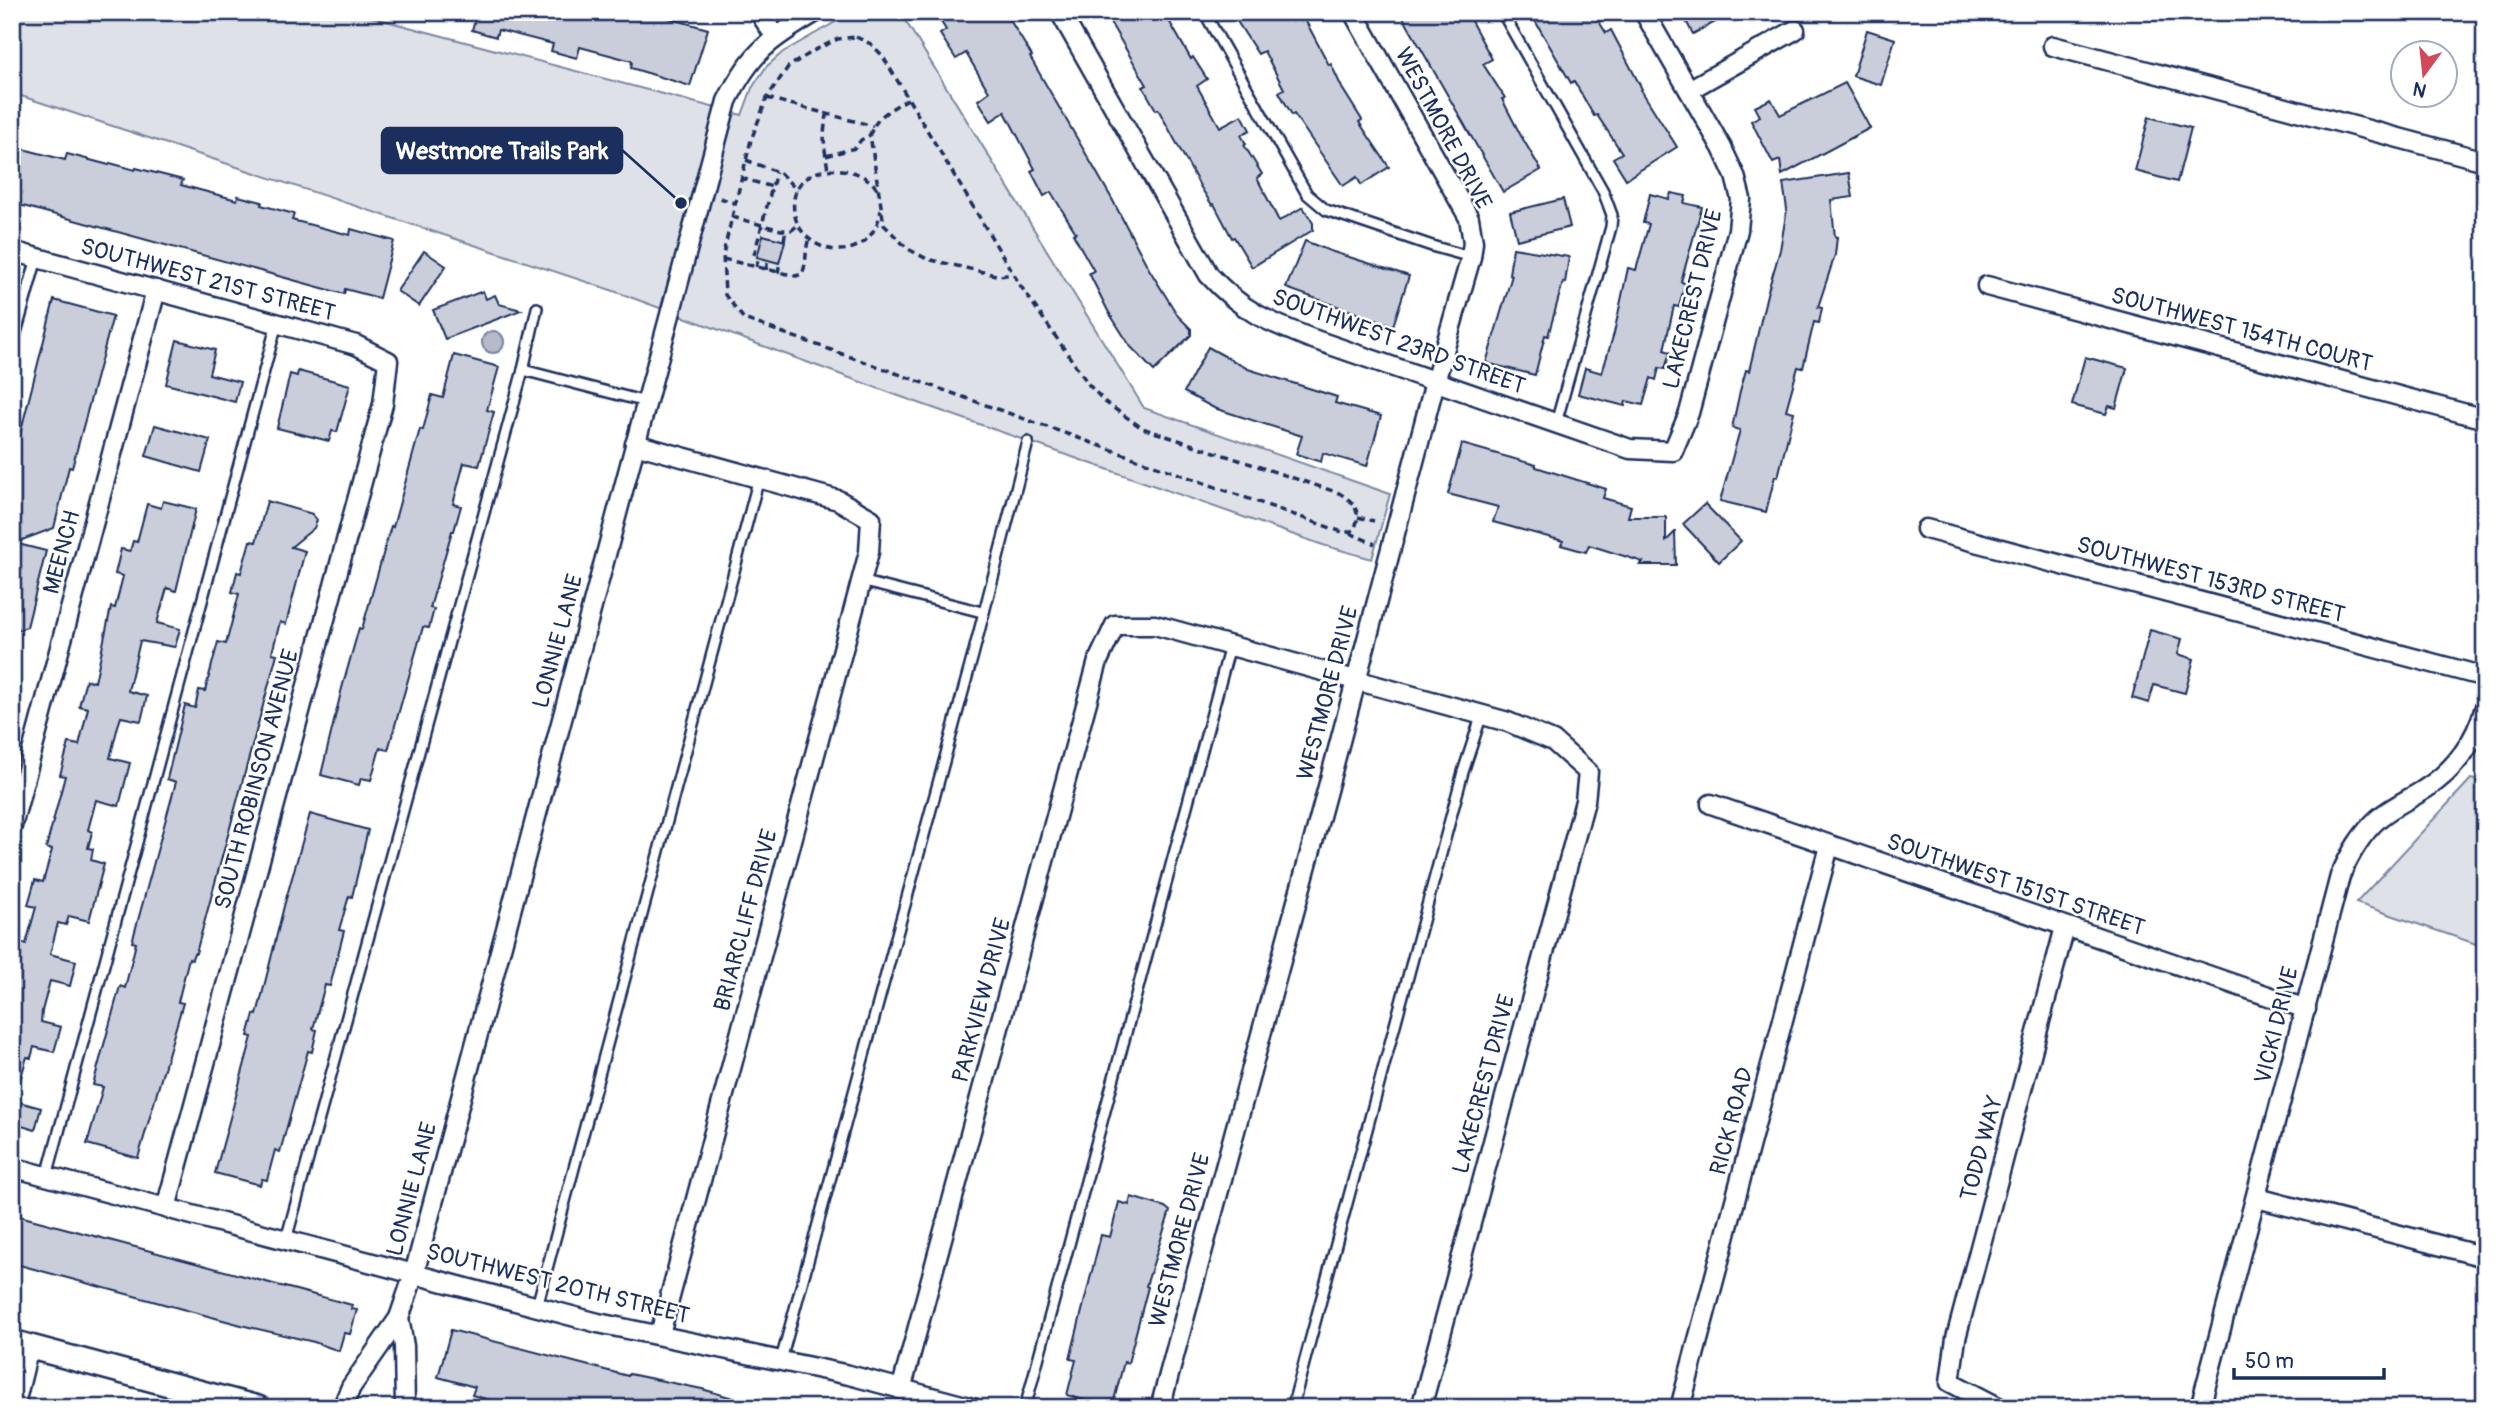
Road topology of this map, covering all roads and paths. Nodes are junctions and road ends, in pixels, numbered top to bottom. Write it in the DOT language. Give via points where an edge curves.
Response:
graph roads {
  1 [pos="759,12"];
  2 [pos="816,12"];
  3 [pos="1060,12"];
  4 [pos="1205,12"];
  5 [pos="1353,12"];
  6 [pos="1502,12"];
  7 [pos="1644,12"];
  8 [pos="1795,30"];
  9 [pos="775,36"];
  10 [pos="2053,46"];
  11 [pos="1689,90"];
  12 [pos="767,98"];
  13 [pos="908,99"];
  14 [pos="828,113"];
  15 [pos="873,126"];
  16 [pos="870,135"];
  17 [pos="826,156"];
  18 [pos="746,160"];
  19 [pos="2485,161"];
  20 [pos="828,170"];
  21 [pos="776,172"];
  22 [pos="741,178"];
  23 [pos="772,187"];
  24 [pos="797,190"];
  25 [pos="878,191"];
  26 [pos="881,208"];
  27 [pos="732,217"];
  28 [pos="762,225"];
  29 [pos="799,225"];
  30 [pos="777,229"];
  31 [pos="786,230"];
  32 [pos="774,238"];
  33 [pos="809,238"];
  34 [pos="783,240"];
  35 [pos="12,251"];
  36 [pos="1471,257"];
  37 [pos="37,258"];
  38 [pos="723,259"];
  39 [pos="768,260"];
  40 [pos="780,261"];
  41 [pos="756,267"];
  42 [pos="766,270"];
  43 [pos="778,273"];
  44 [pos="1013,274"];
  45 [pos="1987,286"];
  46 [pos="156,290"];
  47 [pos="537,308"];
  48 [pos="277,323"];
  49 [pos="12,347"];
  50 [pos="388,361"];
  51 [pos="523,370"];
  52 [pos="1435,382"];
  53 [pos="646,402"];
  54 [pos="2485,419"];
  55 [pos="1556,423"];
  56 [pos="1028,442"];
  57 [pos="635,443"];
  58 [pos="1673,451"];
  59 [pos="759,478"];
  60 [pos="1358,517"];
  61 [pos="1374,521"];
  62 [pos="1926,529"];
  63 [pos="1348,532"];
  64 [pos="1375,544"];
  65 [pos="861,581"];
  66 [pos="982,612"];
  67 [pos="1230,645"];
  68 [pos="2485,677"];
  69 [pos="1356,679"];
  70 [pos="2485,708"];
  71 [pos="1482,714"];
  72 [pos="1711,804"];
  73 [pos="12,826"];
  74 [pos="1829,846"];
  75 [pos="2065,927"];
  76 [pos="2306,1009"];
  77 [pos="12,1167"];
  78 [pos="47,1177"];
  79 [pos="2257,1198"];
  80 [pos="166,1208"];
  81 [pos="286,1240"];
  82 [pos="2485,1257"];
  83 [pos="414,1273"];
  84 [pos="537,1306"];
  85 [pos="399,1318"];
  86 [pos="660,1334"];
  87 [pos="21,1345"];
  88 [pos="782,1360"];
  89 [pos="901,1390"];
  90 [pos="14,1408"];
  91 [pos="258,1408"];
  92 [pos="342,1408"];
  93 [pos="405,1408"];
  94 [pos="973,1408"];
  95 [pos="1025,1408"];
  96 [pos="1160,1408"];
  97 [pos="1292,1408"];
  98 [pos="1422,1408"];
  99 [pos="1680,1408"];
  100 [pos="2000,1408"];
  101 [pos="2200,1408"];
  1 -- 9 [label="street"];
  2 -- 9 [label="street, LONNIE LANE"];
  3 -- 52 [label="street, SOUTHWEST 23RD STREET" via="1209,275 1238,305 1275,325"];
  4 -- 36 [label="lane" via="1315,202 1343,216"];
  5 -- 36 [label="street, WESTMORE DRIVE" via="1469,218"];
  6 -- 55 [label="lane" via="1603,191 1612,215"];
  7 -- 11 [label="street, LAKECREST DRIVE"];
  8 -- 11 [label="street"];
  9 -- 53 [label="street, LONNIE LANE" via="747,64 727,101"];
  10 -- 19 [label="street"];
  11 -- 58 [label="street, LAKECREST DRIVE" via="1722,148 1741,199 1738,230 1693,400"];
  12 -- 13 [label="path" via="788,67 838,39 856,37 881,55"];
  12 -- 14 [label="path"];
  12 -- 18 [label="path"];
  13 -- 15 [label="path"];
  13 -- 44 [label="path"];
  14 -- 15 [label="path"];
  14 -- 17 [label="path" via="823,127"];
  15 -- 16 [label="path"];
  16 -- 17 [label="path" via="855,148"];
  16 -- 25 [label="path"];
  17 -- 20 [label="path"];
  18 -- 21 [label="path"];
  18 -- 22 [label="path"];
  20 -- 24 [label="path" via="807,177"];
  20 -- 25 [label="path" via="863,176"];
  21 -- 23 [label="path"];
  21 -- 24 [label="path"];
  22 -- 23 [label="path"];
  22 -- 27 [label="path"];
  23 -- 28 [label="path"];
  24 -- 29 [label="path" via="794,210"];
  25 -- 26 [label="path"];
  26 -- 33 [label="path" via="871,237 859,246 830,249"];
  26 -- 44 [label="path" via="884,225 908,249 927,259 1000,276"];
  27 -- 28 [label="path"];
  27 -- 38 [label="path"];
  28 -- 30 [label="path"];
  28 -- 41 [label="path"];
  29 -- 31 [label="path"];
  29 -- 33 [label="path"];
  30 -- 31 [label="path"];
  30 -- 32 [label="path"];
  31 -- 34 [label="path"];
  33 -- 43 [label="path" via="802,274"];
  35 -- 37 [label="street, SOUTHWEST 21ST STREET"];
  36 -- 52 [label="street, WESTMORE DRIVE"];
  37 -- 46 [label="street, SOUTHWEST 21ST STREET"];
  37 -- 49 [label="lane"];
  38 -- 41 [label="path"];
  38 -- 63 [label="path" via="725,295 744,319"];
  39 -- 42 [label="path"];
  40 -- 43 [label="path"];
  41 -- 42 [label="path"];
  42 -- 43 [label="path"];
  44 -- 60 [label="path" via="1105,402 1142,428 1339,493 1349,498"];
  45 -- 54 [label="street, SOUTHWEST 154TH COURT"];
  46 -- 48 [label="street, SOUTHWEST 21ST STREET"];
  46 -- 73 [label="street, MEENCH"];
  47 -- 51 [label="lane"];
  48 -- 50 [label="street, SOUTHWEST 21ST STREET" via="356,345"];
  48 -- 78 [label="lane"];
  50 -- 80 [label="street, SOUTH ROBINSON AVENUE" via="383,404"];
  51 -- 53 [label="lane"];
  51 -- 81 [label="lane"];
  52 -- 55 [label="street, SOUTHWEST 23RD STREET"];
  52 -- 69 [label="street, WESTMORE DRIVE"];
  53 -- 57 [label="street, LONNIE LANE"];
  55 -- 58 [label="street, SOUTHWEST 23RD STREET" via="1630,449"];
  56 -- 66 [label="lane"];
  57 -- 59 [label="street"];
  57 -- 83 [label="street, LONNIE LANE"];
  59 -- 65 [label="street, BRIARCLIFF DRIVE" via="838,500 871,519"];
  59 -- 84 [label="lane"];
  60 -- 61 [label="path"];
  60 -- 63 [label="path" via="1354,530"];
  62 -- 68 [label="street, SOUTHWEST 153RD STREET"];
  63 -- 64 [label="path"];
  65 -- 66 [label="lane"];
  65 -- 86 [label="street, BRIARCLIFF DRIVE"];
  66 -- 88 [label="lane"];
  67 -- 69 [label="street"];
  67 -- 89 [label="street, PARKVIEW DRIVE" via="1154,625 1115,625 1098,661"];
  67 -- 95 [label="lane"];
  69 -- 71 [label="street"];
  69 -- 96 [label="street, WESTMORE DRIVE"];
  70 -- 76 [label="street, VICKI DRIVE" via="2473,740 2453,765 2381,817 2355,846 2340,876"];
  71 -- 97 [label="lane"];
  71 -- 98 [label="street, LAKECREST DRIVE" via="1553,741 1588,772 1585,801"];
  72 -- 74 [label="street, SOUTHWEST 151ST STREET"];
  74 -- 75 [label="street, SOUTHWEST 151ST STREET"];
  74 -- 99 [label="street, RICK ROAD"];
  75 -- 76 [label="street, SOUTHWEST 151ST STREET"];
  75 -- 100 [label="street, TODD WAY" via="1956,1338 1950,1382"];
  76 -- 79 [label="street, VICKI DRIVE"];
  77 -- 78 [label="street, SOUTHWEST 20TH STREET"];
  78 -- 80 [label="street, SOUTHWEST 20TH STREET"];
  79 -- 82 [label="street"];
  79 -- 101 [label="street, VICKI DRIVE"];
  80 -- 81 [label="street, SOUTHWEST 20TH STREET"];
  81 -- 83 [label="street, SOUTHWEST 20TH STREET"];
  83 -- 84 [label="street, SOUTHWEST 20TH STREET"];
  83 -- 85 [label="street, LONNIE LANE"];
  84 -- 86 [label="street, SOUTHWEST 20TH STREET"];
  85 -- 92 [label="street, LONNIE LANE" via="351,1387"];
  85 -- 93 [label="street, LONNIE LANE"];
  86 -- 88 [label="street, SOUTHWEST 20TH STREET"];
  87 -- 90 [label="street"];
  87 -- 91 [label="street"];
  88 -- 89 [label="street, SOUTHWEST 20TH STREET"];
  89 -- 94 [label="street, SOUTHWEST 20TH STREET"];
}
